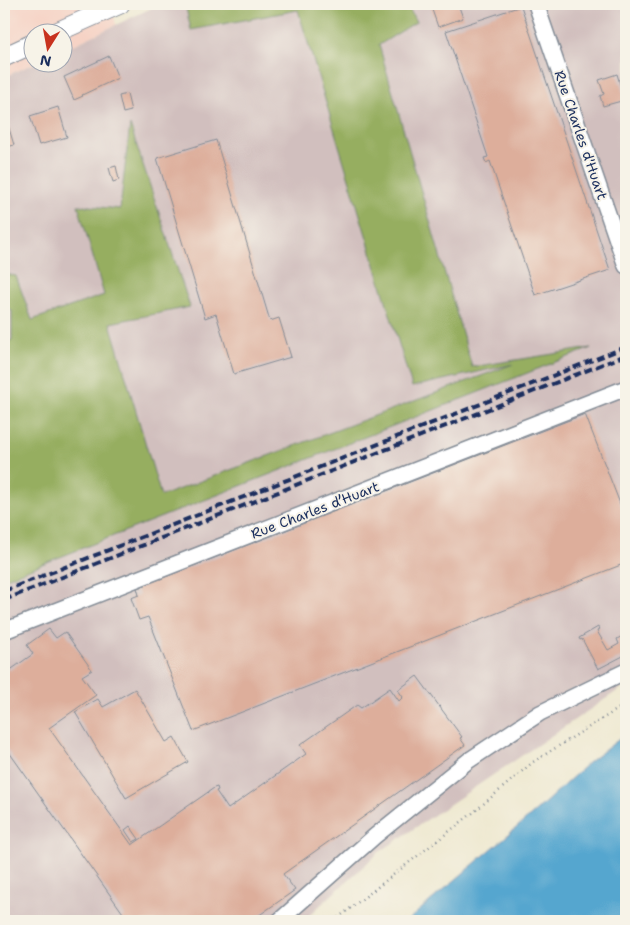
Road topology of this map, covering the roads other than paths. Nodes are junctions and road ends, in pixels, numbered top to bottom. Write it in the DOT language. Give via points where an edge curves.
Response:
graph roads {
  1 [pos="120,4"];
  2 [pos="536,4"];
  3 [pos="92,10"];
  4 [pos="72,23"];
  5 [pos="22,49"];
  6 [pos="4,57"];
  7 [pos="626,266"];
  8 [pos="626,388"];
  9 [pos="4,631"];
  10 [pos="626,671"];
  11 [pos="279,921"];
  1 -- 3 [label="main road"];
  2 -- 7 [label="street, Rue Charles d'Huart"];
  3 -- 4 [label="main road"];
  5 -- 6 [label="main road"];
  8 -- 9 [label="street, Rue Charles d’Huart"];
  10 -- 11 [label="street" via="540,713 468,761 375,836"];
}
